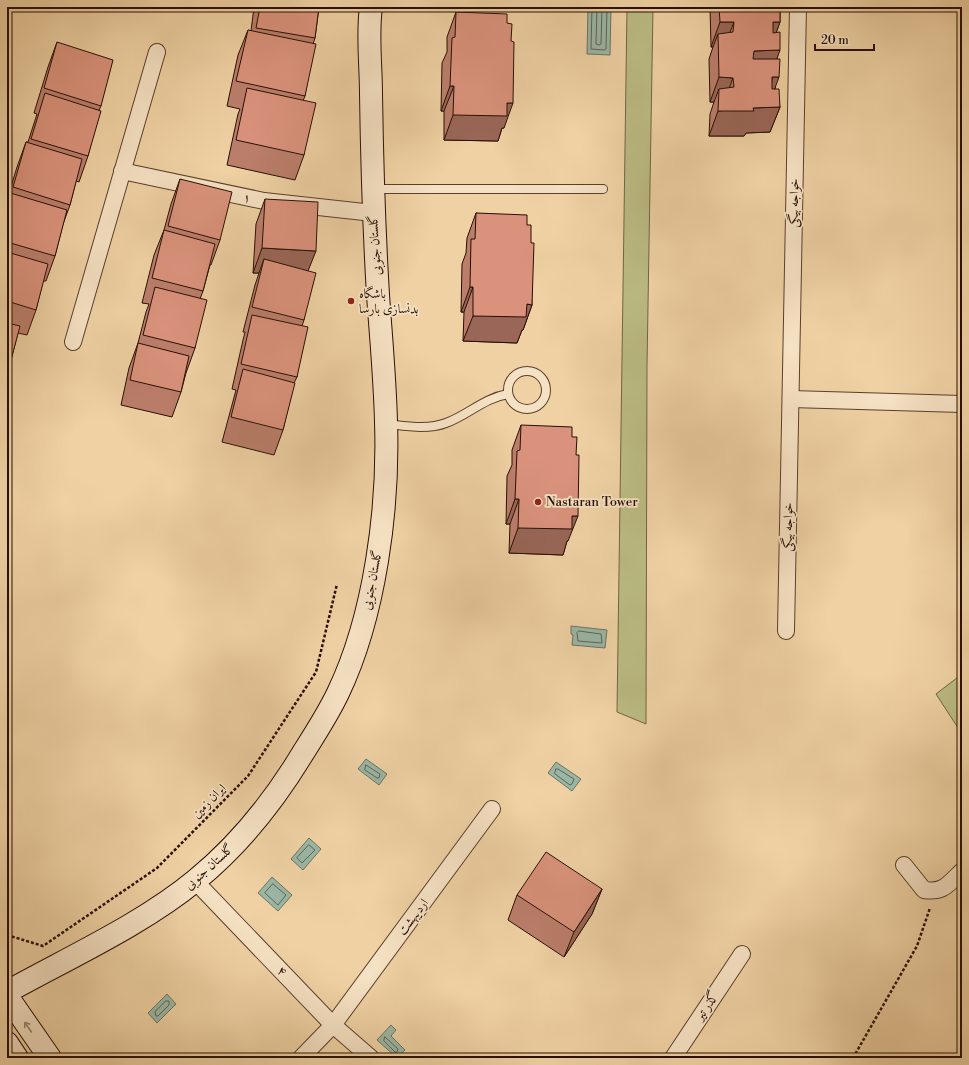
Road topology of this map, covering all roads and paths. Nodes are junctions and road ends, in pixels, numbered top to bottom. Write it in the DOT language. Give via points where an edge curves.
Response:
graph roads {
  1 [pos="371,7"];
  2 [pos="798,7"];
  3 [pos="157,52"];
  4 [pos="122,171"];
  5 [pos="372,189"];
  6 [pos="603,189"];
  7 [pos="373,213"];
  8 [pos="72,342"];
  9 [pos="508,394"];
  10 [pos="791,399"];
  11 [pos="962,404"];
  12 [pos="386,424"];
  13 [pos="337,584"];
  14 [pos="786,631"];
  15 [pos="492,809"];
  16 [pos="904,866"];
  17 [pos="962,871"];
  18 [pos="195,881"];
  19 [pos="936,892"];
  20 [pos="7,935"];
  21 [pos="742,954"];
  22 [pos="7,992"];
  23 [pos="7,996"];
  24 [pos="333,1025"];
  25 [pos="7,1043"];
  26 [pos="17,1058"];
  27 [pos="50,1058"];
  28 [pos="301,1058"];
  29 [pos="371,1058"];
  30 [pos="673,1058"];
  31 [pos="853,1058"];
  1 -- 5 [label="street, گلستان جنوبی"];
  2 -- 10 [label="street, خواجه بیگی"];
  3 -- 4 [label="street"];
  4 -- 7 [label="street, ۱" via="264,201"];
  4 -- 8 [label="street"];
  5 -- 6 [label="lane"];
  5 -- 7 [label="street, گلستان جنوبی"];
  7 -- 12 [label="street, گلستان جنوبی"];
  9 -- 9 [label="lane" via="515,405 527,409 540,404 546,387 541,376 524,371 513,377"];
  9 -- 12 [label="lane" via="495,396 446,424 419,427"];
  10 -- 11 [label="street"];
  10 -- 14 [label="street, خواجه بیگی"];
  12 -- 18 [label="street, گلستان جنوبی" via="382,519 376,566 366,612 338,691 298,762 266,809"];
  13 -- 20 [label="path, ایران زمین" via="316,672 248,776 157,868 43,946"];
  15 -- 24 [label="street, اردیبهشت"];
  16 -- 19 [label="street" via="924,890"];
  17 -- 19 [label="street"];
  18 -- 22 [label="street, گلستان جنوبی" via="131,924"];
  18 -- 24 [label="street, ۴"];
  19 -- 31 [label="path" via="917,946"];
  21 -- 30 [label="street, گذر تیر"];
  27 -- 23 [label="street, one-way"];
  24 -- 28 [label="street, اردیبهشت"];
  24 -- 29 [label="street, ۴"];
  25 -- 26 [label="street"];
}
